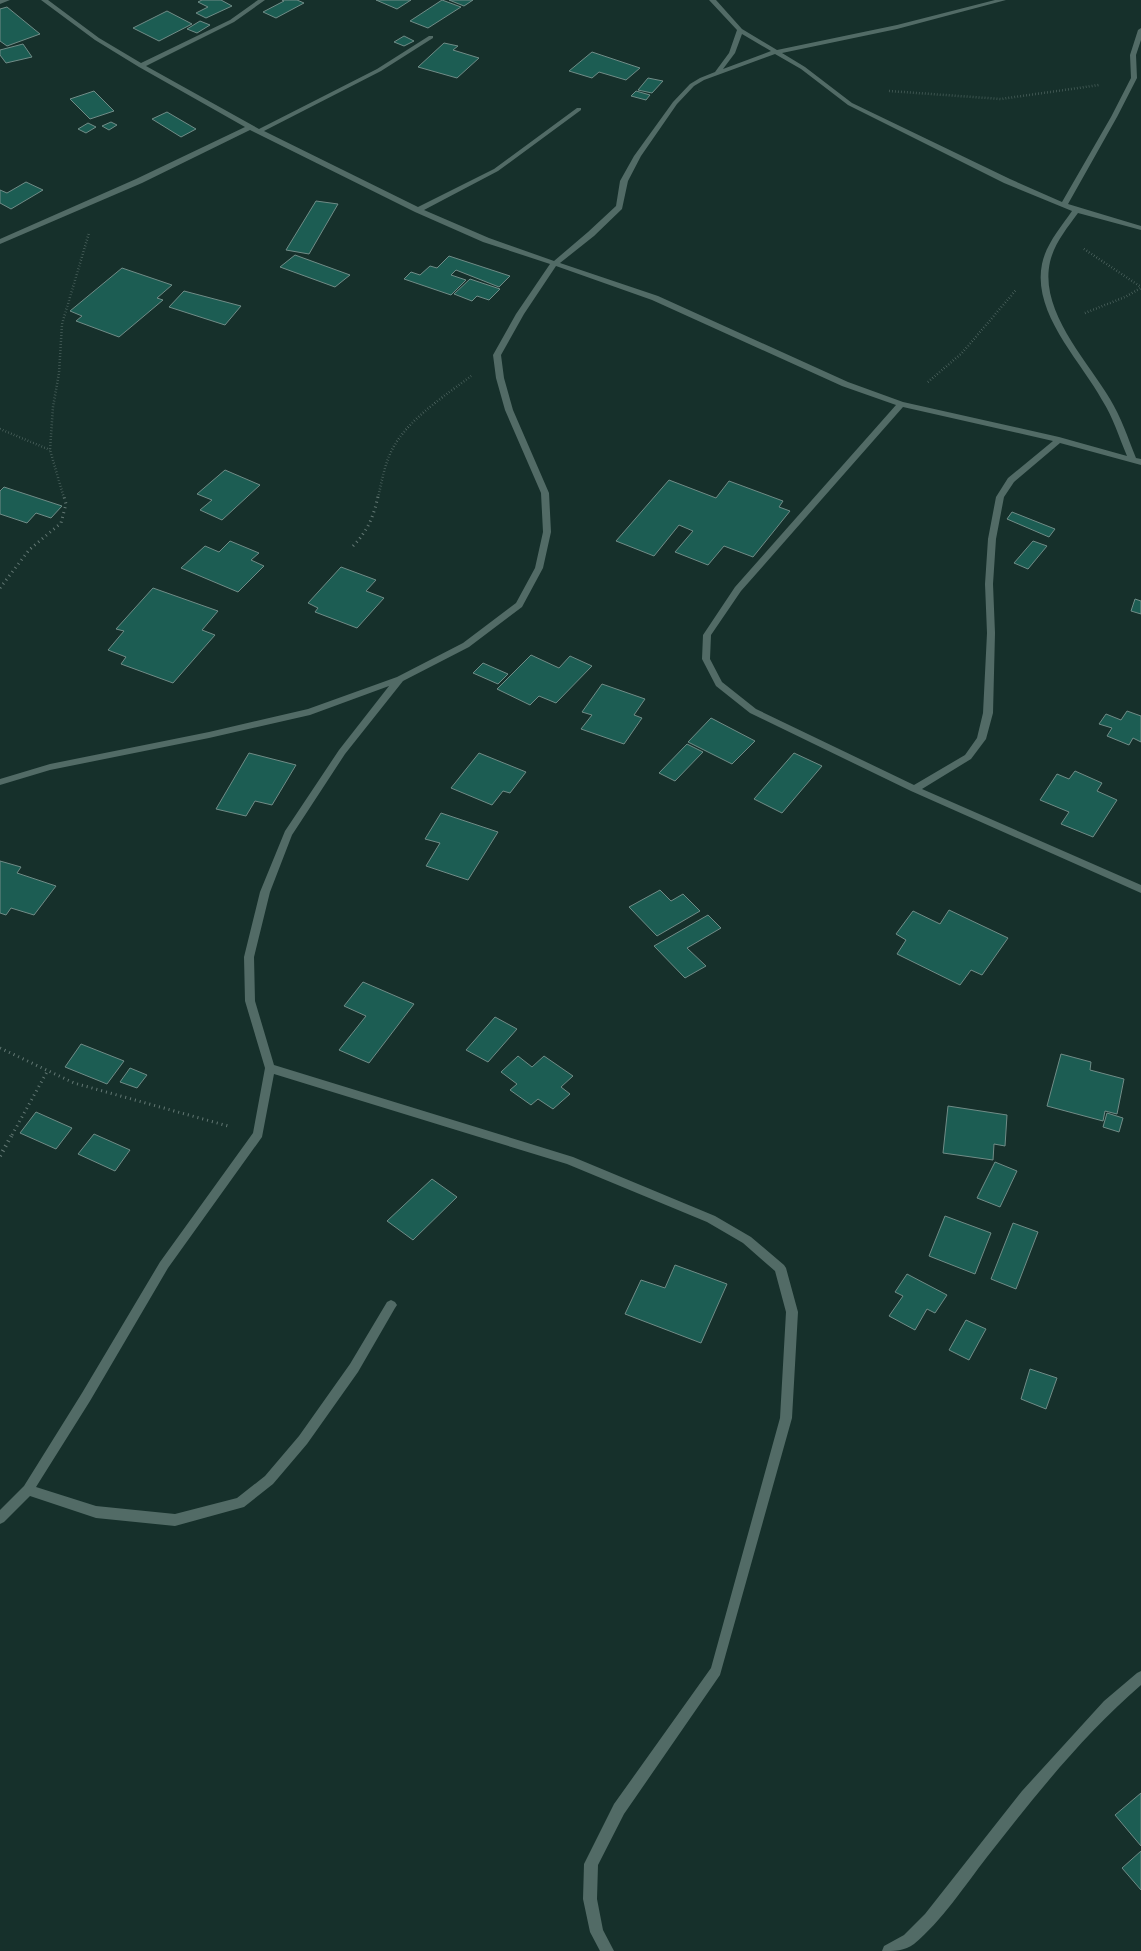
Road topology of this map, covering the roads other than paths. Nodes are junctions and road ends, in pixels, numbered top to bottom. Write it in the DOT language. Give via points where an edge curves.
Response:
graph roads {
  1 [pos="6,0"];
  2 [pos="44,0"];
  3 [pos="262,0"];
  4 [pos="712,0"];
  5 [pos="1003,0"];
  6 [pos="0,2"];
  7 [pos="740,30"];
  8 [pos="1141,30"];
  9 [pos="431,37"];
  10 [pos="775,52"];
  11 [pos="142,66"];
  12 [pos="718,72"];
  13 [pos="579,109"];
  14 [pos="250,127"];
  15 [pos="259,131"];
  16 [pos="1064,205"];
  17 [pos="418,210"];
  18 [pos="1076,210"];
  19 [pos="1141,228"];
  20 [pos="0,242"];
  21 [pos="554,264"];
  22 [pos="901,404"];
  23 [pos="1059,440"];
  24 [pos="1132,459"];
  25 [pos="1141,462"];
  26 [pos="400,679"];
  27 [pos="0,782"];
  28 [pos="914,788"];
  29 [pos="1141,889"];
  30 [pos="270,1068"];
  31 [pos="391,1305"];
  32 [pos="28,1490"];
  33 [pos="0,1518"];
  34 [pos="1141,1677"];
  35 [pos="607,1951"];
  36 [pos="889,1951"];
  1 -- 6 [label="street"];
  2 -- 11 [label="street" via="97,39"];
  3 -- 11 [label="street" via="232,21"];
  4 -- 7 [label="street"];
  5 -- 10 [label="street" via="897,27"];
  7 -- 10 [label="street"];
  7 -- 12 [label="street" via="732,54"];
  8 -- 16 [label="street" via="1132,55 1134,78"];
  9 -- 15 [label="street" via="379,70"];
  10 -- 12 [label="street"];
  10 -- 16 [label="street" via="803,68 850,104 1007,181"];
  11 -- 14 [label="street"];
  12 -- 21 [label="street" via="692,85 670,110 624,181 618,207"];
  13 -- 17 [label="street" via="496,170"];
  14 -- 15 [label="street"];
  14 -- 20 [label="street" via="139,181"];
  15 -- 17 [label="street"];
  16 -- 18 [label="street"];
  17 -- 21 [label="street" via="486,240"];
  18 -- 19 [label="street"];
  18 -- 24 [label="street" via="1054,242 1045,269 1050,304 1056,323 1107,401"];
  21 -- 22 [label="street" via="655,298 845,384"];
  21 -- 26 [label="street" via="497,355 509,410 545,493 547,532 539,568 519,605 466,645"];
  22 -- 23 [label="street"];
  22 -- 28 [label="street" via="738,589 707,635 706,659 719,684 753,711"];
  23 -- 24 [label="street"];
  23 -- 28 [label="street" via="1011,480 1000,497 988,584 990,669 988,713 981,739 968,757"];
  24 -- 25 [label="street"];
  26 -- 27 [label="street" via="310,712 50,767"];
  26 -- 30 [label="street" via="342,752 288,834 265,892 250,957 250,1001"];
  28 -- 29 [label="street"];
  30 -- 32 [label="street" via="258,1134 164,1265"];
  30 -- 35 [label="street" via="569,1160 711,1219 747,1240 780,1268 792,1312 786,1418 716,1671 619,1809 591,1864 590,1899 597,1932"];
  31 -- 32 [label="street" via="354,1368 303,1440 269,1480 240,1503 175,1520 96,1512"];
  32 -- 33 [label="street"];
  34 -- 36 [label="street" via="1108,1705 1027,1796 930,1918 909,1940"];
}
